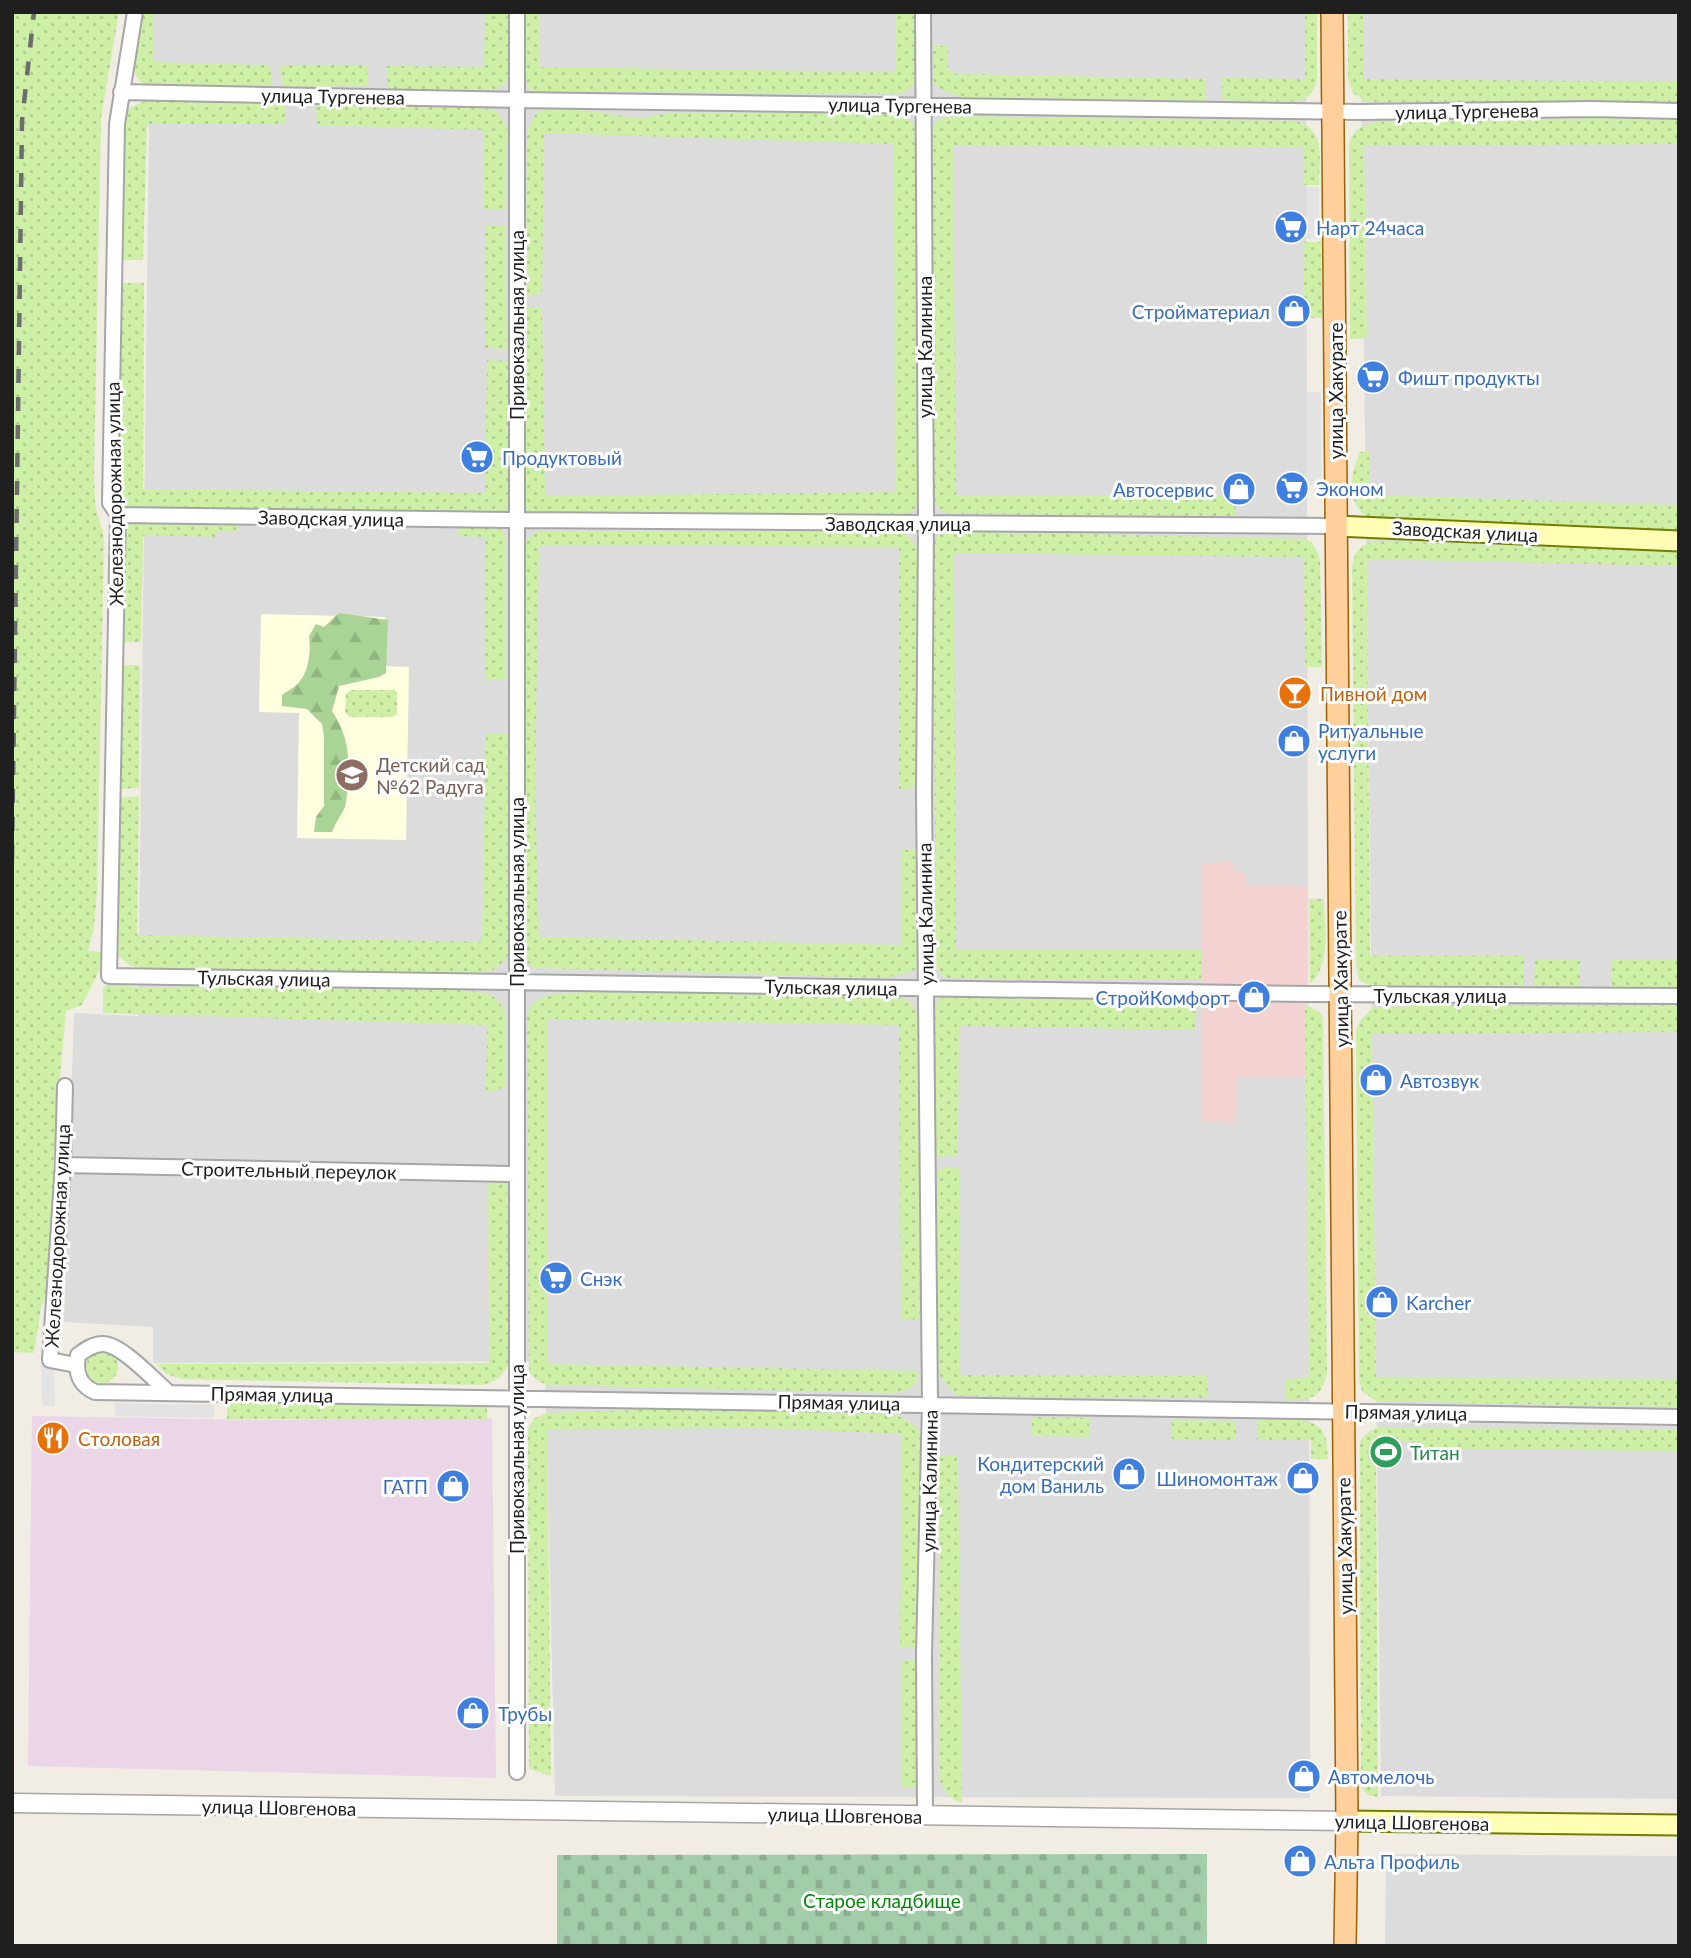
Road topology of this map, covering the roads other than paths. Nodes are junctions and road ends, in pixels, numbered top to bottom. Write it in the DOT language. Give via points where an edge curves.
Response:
graph roads {
  1 [pos="135,12"];
  2 [pos="517,12"];
  3 [pos="923,12"];
  4 [pos="1332,12"];
  5 [pos="121,92"];
  6 [pos="517,100"];
  7 [pos="924,105"];
  8 [pos="1333,111"];
  9 [pos="1679,111"];
  10 [pos="118,515"];
  11 [pos="517,520"];
  12 [pos="926,523"];
  13 [pos="1336,526"];
  14 [pos="1679,541"];
  15 [pos="109,976"];
  16 [pos="516,981"];
  17 [pos="926,988"];
  18 [pos="1340,995"];
  19 [pos="1679,996"];
  20 [pos="65,1086"];
  21 [pos="63,1165"];
  22 [pos="516,1174"];
  23 [pos="76,1365"];
  24 [pos="167,1391"];
  25 [pos="516,1399"];
  26 [pos="930,1403"];
  27 [pos="1343,1411"];
  28 [pos="1679,1417"];
  29 [pos="517,1772"];
  30 [pos="12,1803"];
  31 [pos="925,1816"];
  32 [pos="1347,1821"];
  33 [pos="1679,1825"];
  34 [pos="1345,1946"];
  1 -- 5 [label="street, Железнодорожная улица"];
  2 -- 6 [label="street, Привокзальная улица"];
  3 -- 7 [label="street, улица Калинина"];
  4 -- 8 [label="main road, улица Хакурате"];
  5 -- 6 [label="street, улица Тургенева"];
  5 -- 10 [label="street, Железнодорожная улица" via="110,503"];
  6 -- 7 [label="street, улица Тургенева"];
  6 -- 11 [label="street, Привокзальная улица"];
  7 -- 8 [label="street, улица Тургенева"];
  7 -- 12 [label="street, улица Калинина"];
  8 -- 9 [label="street, улица Тургенева"];
  8 -- 13 [label="main road, улица Хакурате"];
  10 -- 11 [label="street, Заводская улица"];
  10 -- 15 [label="street, Железнодорожная улица"];
  11 -- 12 [label="street, Заводская улица"];
  11 -- 16 [label="street, Привокзальная улица"];
  12 -- 13 [label="street, Заводская улица"];
  12 -- 17 [label="street, улица Калинина"];
  13 -- 14 [label="main road, Заводская улица"];
  13 -- 18 [label="main road, улица Хакурате"];
  15 -- 16 [label="street, Тульская улица"];
  16 -- 17 [label="street, Тульская улица"];
  16 -- 22 [label="street, Привокзальная улица"];
  17 -- 18 [label="street, Тульская улица"];
  17 -- 26 [label="street, улица Калинина"];
  18 -- 19 [label="street, Тульская улица"];
  18 -- 27 [label="main road, улица Хакурате"];
  20 -- 21 [label="street, Железнодорожная улица"];
  21 -- 22 [label="street, Строительный переулок"];
  21 -- 23 [label="street, Железнодорожная улица" via="50,1360"];
  22 -- 25 [label="street, Привокзальная улица"];
  23 -- 24 [label="street, Прямая улица" via="85,1388 95,1392"];
  23 -- 24 [label="street" via="78,1355 87,1348 105,1344 120,1350"];
  24 -- 25 [label="street, Прямая улица"];
  25 -- 26 [label="street, Прямая улица"];
  25 -- 29 [label="street, Привокзальная улица"];
  26 -- 27 [label="street, Прямая улица"];
  26 -- 31 [label="street, улица Калинина"];
  27 -- 28 [label="street, Прямая улица"];
  27 -- 32 [label="main road, улица Хакурате"];
  30 -- 31 [label="street, улица Шовгенова"];
  31 -- 32 [label="street, улица Шовгенова"];
  32 -- 33 [label="main road, улица Шовгенова"];
  32 -- 34 [label="main road, улица Хакурате"];
}
